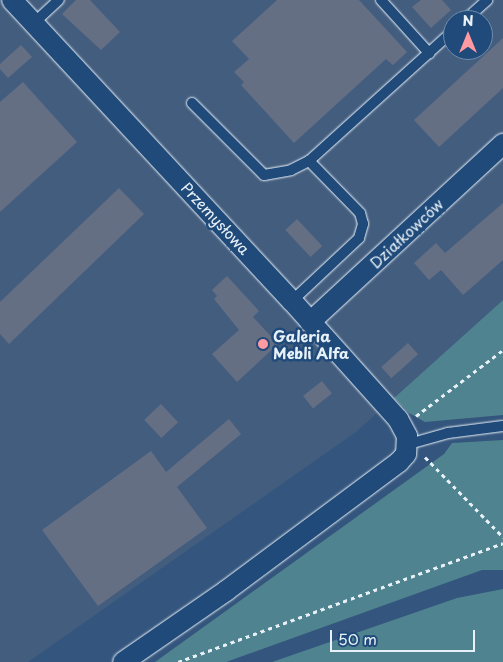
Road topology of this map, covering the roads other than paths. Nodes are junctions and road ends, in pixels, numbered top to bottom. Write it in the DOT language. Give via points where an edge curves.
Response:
graph roads {
  1 [pos="12,0"];
  2 [pos="59,0"];
  3 [pos="381,0"];
  4 [pos="487,0"];
  5 [pos="476,10"];
  6 [pos="34,24"];
  7 [pos="443,40"];
  8 [pos="429,52"];
  9 [pos="192,103"];
  10 [pos="503,144"];
  11 [pos="309,161"];
  12 [pos="292,301"];
  13 [pos="310,322"];
  14 [pos="503,426"];
  15 [pos="405,436"];
  16 [pos="122,662"];
  1 -- 6 [label="street, Przemysłowa"];
  2 -- 6 [label="lane"];
  3 -- 8 [label="lane"];
  4 -- 5 [label="lane"];
  6 -- 12 [label="street, Przemysłowa"];
  7 -- 8 [label="lane"];
  8 -- 11 [label="lane"];
  9 -- 11 [label="lane" via="264,175 291,170"];
  10 -- 13 [label="street, Działkowców"];
  11 -- 12 [label="lane" via="360,213 363,224 359,238"];
  12 -- 13 [label="street, Przemysłowa"];
  13 -- 15 [label="street, Przemysłowa"];
  14 -- 15 [label="lane" via="435,436"];
  15 -- 16 [label="street" via="406,454 399,462 226,591"];
}
